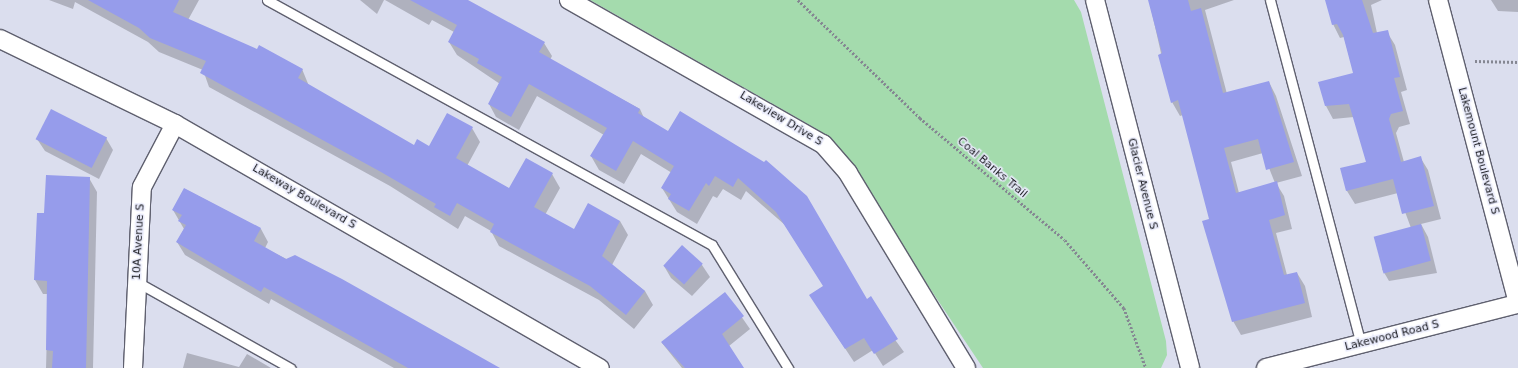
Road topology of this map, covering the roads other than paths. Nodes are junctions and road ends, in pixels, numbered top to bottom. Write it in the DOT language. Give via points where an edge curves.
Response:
graph roads {
  1 [pos="267,0"];
  2 [pos="569,0"];
  3 [pos="1095,0"];
  4 [pos="1270,0"];
  5 [pos="1438,0"];
  6 [pos="0,39"];
  7 [pos="175,124"];
  8 [pos="137,282"];
  9 [pos="1518,303"];
  10 [pos="1361,344"];
  11 [pos="597,367"];
  12 [pos="133,368"];
  13 [pos="290,368"];
  14 [pos="788,368"];
  15 [pos="966,368"];
  16 [pos="1190,368"];
  17 [pos="1266,368"];
  1 -- 14 [label="lane" via="712,245"];
  2 -- 15 [label="street, Lakeview Drive S" via="824,144 848,173"];
  3 -- 16 [label="street, Glacier Avenue S"];
  4 -- 10 [label="lane"];
  5 -- 9 [label="street, Lakemount Boulevard S"];
  6 -- 7 [label="street, Lakeway Boulevard S"];
  7 -- 8 [label="street, 10A Avenue S" via="142,187"];
  7 -- 11 [label="street, Lakeway Boulevard S"];
  8 -- 12 [label="street, 10A Avenue S"];
  8 -- 13 [label="lane"];
  9 -- 10 [label="street, Lakewood Road S"];
  10 -- 17 [label="street, Lakewood Road S"];
}
